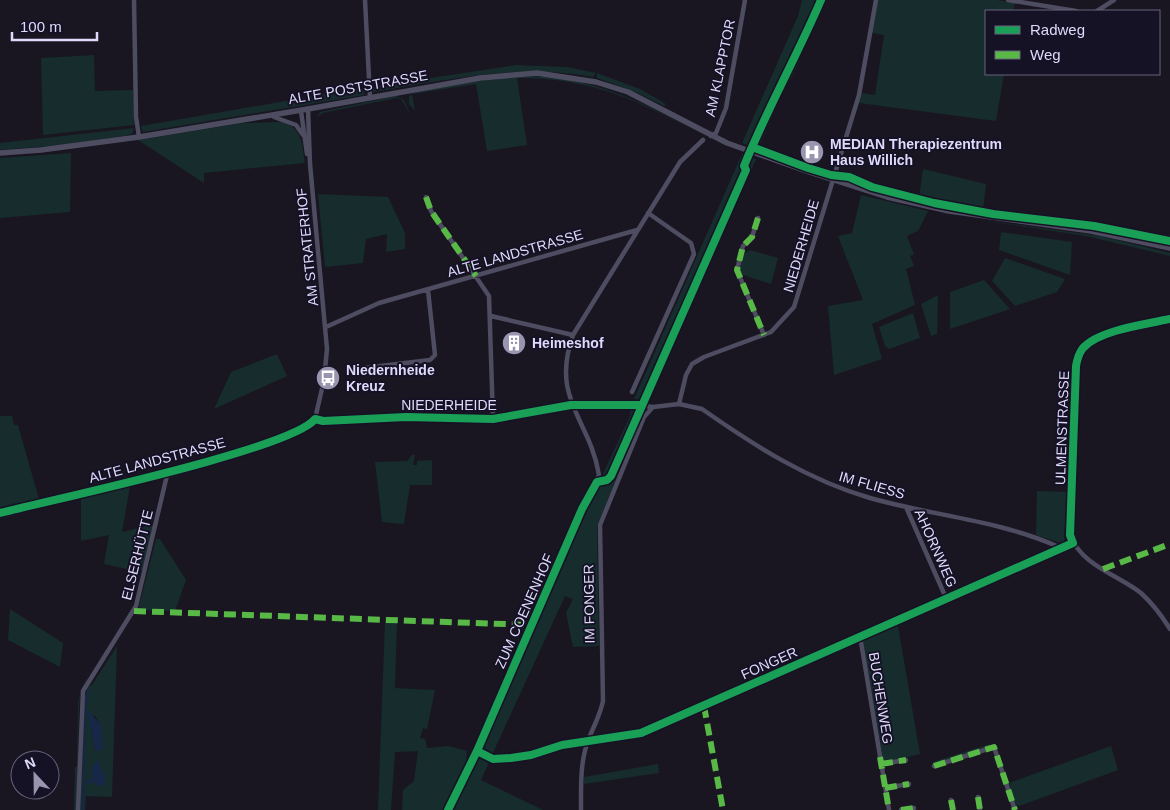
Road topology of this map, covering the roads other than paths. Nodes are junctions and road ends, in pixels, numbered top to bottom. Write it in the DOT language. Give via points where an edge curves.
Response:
graph roads {
  1 [pos="134,0"];
  2 [pos="365,0"];
  3 [pos="745,0"];
  4 [pos="876,0"];
  5 [pos="1008,0"];
  6 [pos="1114,0"];
  7 [pos="1070,10"];
  8 [pos="1099,10"];
  9 [pos="370,98"];
  10 [pos="308,110"];
  11 [pos="301,111"];
  12 [pos="255,118"];
  13 [pos="303,135"];
  14 [pos="710,136"];
  15 [pos="139,137"];
  16 [pos="703,140"];
  17 [pos="0,153"];
  18 [pos="310,164"];
  19 [pos="833,180"];
  20 [pos="426,197"];
  21 [pos="648,214"];
  22 [pos="758,218"];
  23 [pos="637,230"];
  24 [pos="1170,248"];
  25 [pos="476,276"];
  26 [pos="428,290"];
  27 [pos="491,316"];
  28 [pos="1170,319"];
  29 [pos="326,327"];
  30 [pos="573,334"];
  31 [pos="764,335"];
  32 [pos="364,368"];
  33 [pos="632,392"];
  34 [pos="678,404"];
  35 [pos="571,405"];
  36 [pos="653,407"];
  37 [pos="315,418"];
  38 [pos="493,419"];
  39 [pos="168,472"];
  40 [pos="906,506"];
  41 [pos="0,513"];
  42 [pos="1073,543"];
  43 [pos="1061,548"];
  44 [pos="946,598"];
  45 [pos="1168,620"];
  46 [pos="1170,630"];
  47 [pos="860,636"];
  48 [pos="587,742"];
  49 [pos="477,751"];
  50 [pos="906,760"];
  51 [pos="881,764"];
  52 [pos="934,766"];
  53 [pos="909,784"];
  54 [pos="885,788"];
  55 [pos="978,797"];
  56 [pos="951,800"];
  57 [pos="914,808"];
  58 [pos="78,810"];
  59 [pos="581,810"];
  60 [pos="889,810"];
  61 [pos="901,810"];
  62 [pos="953,810"];
  63 [pos="980,810"];
  64 [pos="1015,810"];
  1 -- 15 [label="street"];
  2 -- 9 [label="street"];
  3 -- 14 [label="street, AM KLAPPTOR" via="726,108 716,133"];
  4 -- 19 [label="street, NIEDERHEIDE" via="860,90"];
  5 -- 7 [label="street"];
  6 -- 8 [label="street"];
  9 -- 10 [label="street, ALTE POSTSTRASSE"];
  9 -- 14 [label="street, ALTE POSTSTRASSE" via="480,78 537,73 567,76 628,92"];
  10 -- 11 [label="street, ALTE POSTSTRASSE"];
  10 -- 18 [label="street, AM STRATERHOF"];
  11 -- 12 [label="street, ALTE POSTSTRASSE"];
  11 -- 13 [label="street, AM STRATERHOF"];
  12 -- 13 [label="street" via="278,116 296,125"];
  12 -- 15 [label="street, ALTE POSTSTRASSE"];
  13 -- 18 [label="street, AM STRATERHOF"];
  14 -- 19 [label="street, ALTE POSTSTRASSE"];
  15 -- 17 [label="street, ALTE POSTSTRASSE"];
  16 -- 21 [label="street" via="680,162"];
  18 -- 29 [label="street, AM STRATERHOF"];
  19 -- 24 [label="street, ALTE POSTSTRASSE" via="949,212 1091,231"];
  19 -- 31 [label="street, NIEDERHEIDE" via="794,307 771,332"];
  20 -- 25 [label="street" via="431,211"];
  21 -- 23 [label="street"];
  21 -- 33 [label="street" via="691,243 694,254"];
  22 -- 31 [label="street" via="752,237 743,246 737,270"];
  23 -- 25 [label="street, ALTE LANDSTRASSE"];
  23 -- 30 [label="street, ZUM COENENHOF"];
  25 -- 26 [label="street, ALTE LANDSTRASSE"];
  25 -- 27 [label="street" via="488,296"];
  26 -- 29 [label="street, ALTE LANDSTRASSE" via="379,303"];
  26 -- 32 [label="street" via="435,355 430,360"];
  27 -- 30 [label="street"];
  27 -- 38 [label="street"];
  28 -- 42 [label="street, ULMENSTRASSE" via="1098,338 1084,347 1079,355 1070,534"];
  29 -- 37 [label="street" via="324,380"];
  30 -- 35 [label="street, ZUM COENENHOF" via="565,364"];
  31 -- 34 [label="street, NIEDERHEIDE" via="692,364"];
  34 -- 36 [label="street, NIEDERHEIDE"];
  34 -- 40 [label="street, IM FLIESS" via="702,409 762,449 821,482"];
  35 -- 36 [label="street, NIEDERHEIDE"];
  35 -- 38 [label="street, NIEDERHEIDE"];
  35 -- 49 [label="street, ZUM COENENHOF" via="597,463 599,475"];
  36 -- 48 [label="street, IM FONGER" via="644,417 600,525 603,694 601,712"];
  37 -- 38 [label="street, NIEDERHEIDE" via="322,421 406,417"];
  37 -- 39 [label="street, ALTE LANDSTRASSE" via="280,438"];
  39 -- 41 [label="street, ALTE LANDSTRASSE"];
  39 -- 58 [label="street, ELSERHÜTTE" via="136,606 83,691"];
  40 -- 43 [label="street, IM FLIESS" via="1002,527"];
  40 -- 44 [label="street, AHORNWEG"];
  42 -- 43 [label="street"];
  42 -- 45 [label="street" via="1088,559 1140,593"];
  43 -- 44 [label="street, FONGER"];
  44 -- 47 [label="street, FONGER"];
  45 -- 46 [label="street"];
  47 -- 48 [label="street, FONGER" via="641,733"];
  47 -- 51 [label="street, BUCHENWEG"];
  48 -- 49 [label="street, FONGER" via="511,758 494,759"];
  48 -- 59 [label="street, IM FONGER" via="582,770"];
  50 -- 51 [label="street, BUCHENWEG"];
  51 -- 54 [label="street, BUCHENWEG"];
  52 -- 64 [label="street" via="994,747"];
  53 -- 54 [label="street"];
  54 -- 60 [label="street, BUCHENWEG"];
  55 -- 63 [label="street"];
  56 -- 62 [label="street"];
  57 -- 61 [label="street"];
}
